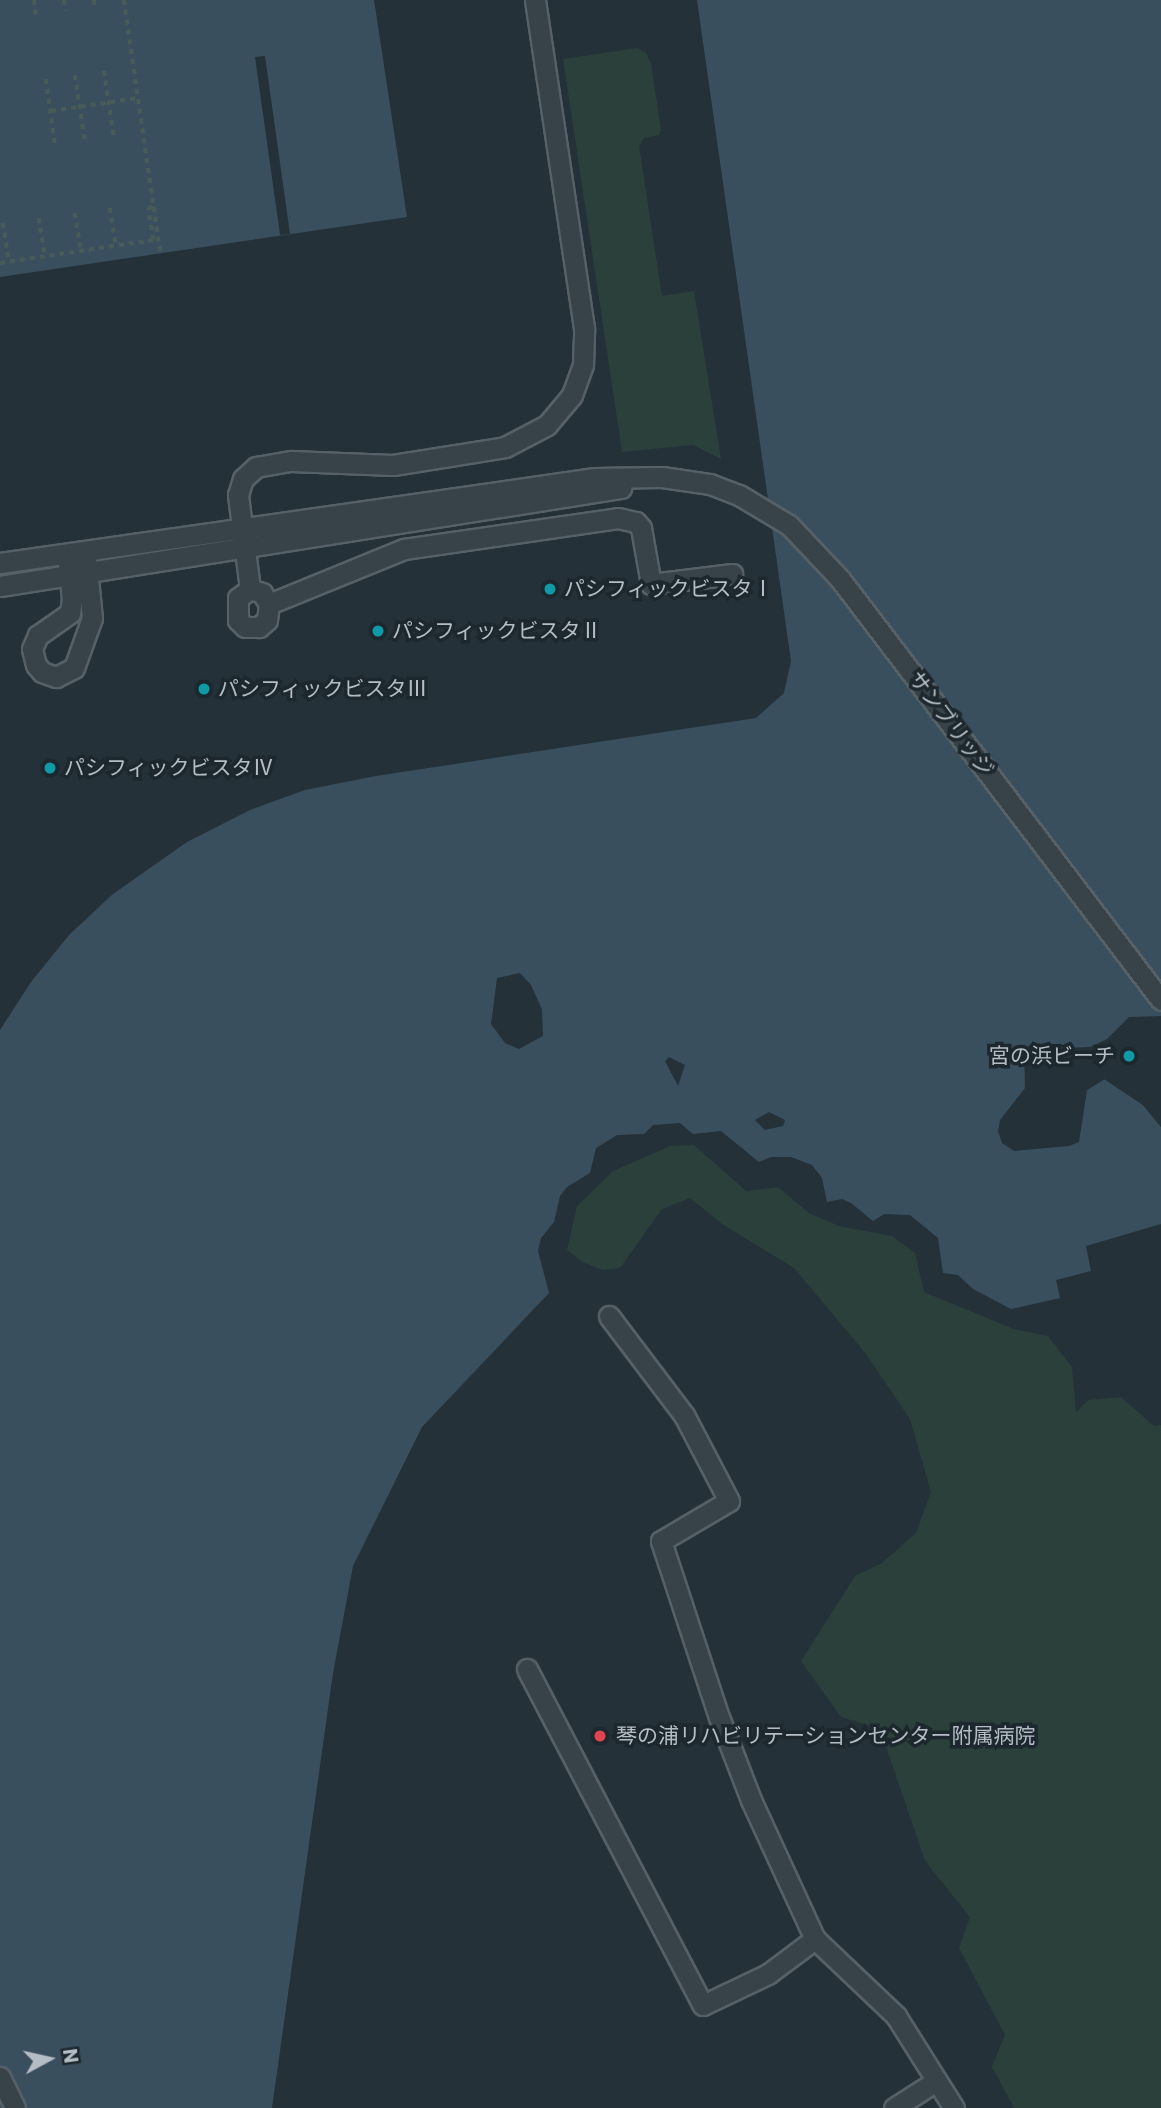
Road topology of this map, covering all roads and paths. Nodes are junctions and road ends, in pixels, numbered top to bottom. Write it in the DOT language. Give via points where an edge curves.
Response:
graph roads {
  1 [pos="34,0"];
  2 [pos="64,0"];
  3 [pos="94,0"];
  4 [pos="124,0"];
  5 [pos="534,0"];
  6 [pos="95,7"];
  7 [pos="66,11"];
  8 [pos="36,15"];
  9 [pos="104,71"];
  10 [pos="75,75"];
  11 [pos="46,79"];
  12 [pos="138,98"];
  13 [pos="109,102"];
  14 [pos="80,107"];
  15 [pos="51,111"];
  16 [pos="114,136"];
  17 [pos="85,139"];
  18 [pos="55,144"];
  19 [pos="154,207"];
  20 [pos="110,208"];
  21 [pos="75,213"];
  22 [pos="39,218"];
  23 [pos="3,223"];
  24 [pos="116,246"];
  25 [pos="81,251"];
  26 [pos="45,256"];
  27 [pos="162,256"];
  28 [pos="9,262"];
  29 [pos="0,263"];
  30 [pos="244,538"];
  31 [pos="76,552"];
  32 [pos="0,563"];
  33 [pos="79,573"];
  34 [pos="732,574"];
  35 [pos="0,586"];
  36 [pos="250,590"];
  37 [pos="269,604"];
  38 [pos="1161,1000"];
  39 [pos="609,1317"];
  40 [pos="527,1669"];
  41 [pos="815,1939"];
  42 [pos="0,2077"];
  43 [pos="936,2081"];
  44 [pos="15,2108"];
  45 [pos="894,2108"];
  46 [pos="954,2108"];
  1 -- 8 [label="path"];
  2 -- 7 [label="path"];
  3 -- 6 [label="path"];
  4 -- 12 [label="path"];
  5 -- 30 [label="street" via="584,328 583,364 572,395 547,425 505,447 393,465 291,461 256,467 243,479 238,495"];
  9 -- 13 [label="path"];
  10 -- 14 [label="path"];
  11 -- 15 [label="path"];
  12 -- 13 [label="path"];
  12 -- 19 [label="path"];
  13 -- 14 [label="path"];
  13 -- 16 [label="path"];
  14 -- 15 [label="path"];
  14 -- 17 [label="path"];
  15 -- 18 [label="path"];
  19 -- 24 [label="path" via="148,208 153,240"];
  19 -- 27 [label="path"];
  20 -- 24 [label="path"];
  21 -- 25 [label="path"];
  22 -- 26 [label="path"];
  23 -- 28 [label="path"];
  24 -- 25 [label="path"];
  25 -- 26 [label="path"];
  26 -- 28 [label="path"];
  28 -- 29 [label="path"];
  30 -- 31 [label="street"];
  30 -- 33 [label="street"];
  30 -- 36 [label="street"];
  30 -- 38 [label="street, サンブリッジ" via="653,483 710,484 762,507 789,525 833,571"];
  31 -- 32 [label="street"];
  31 -- 33 [label="street"];
  33 -- 33 [label="street" via="92,618 78,660 63,676 48,676 36,665 32,649 38,635 70,613"];
  33 -- 35 [label="street"];
  34 -- 37 [label="street" via="651,584 641,528 636,522 618,519 404,549"];
  36 -- 37 [label="street" via="262,593"];
  36 -- 37 [label="street" via="236,603 242,624 250,628 264,624"];
  39 -- 41 [label="street" via="684,1415 729,1501 661,1541 751,1800"];
  40 -- 41 [label="street" via="703,2005 768,1974"];
  41 -- 43 [label="street" via="896,2016"];
  42 -- 44 [label="street"];
  43 -- 45 [label="street"];
  43 -- 46 [label="street"];
}
